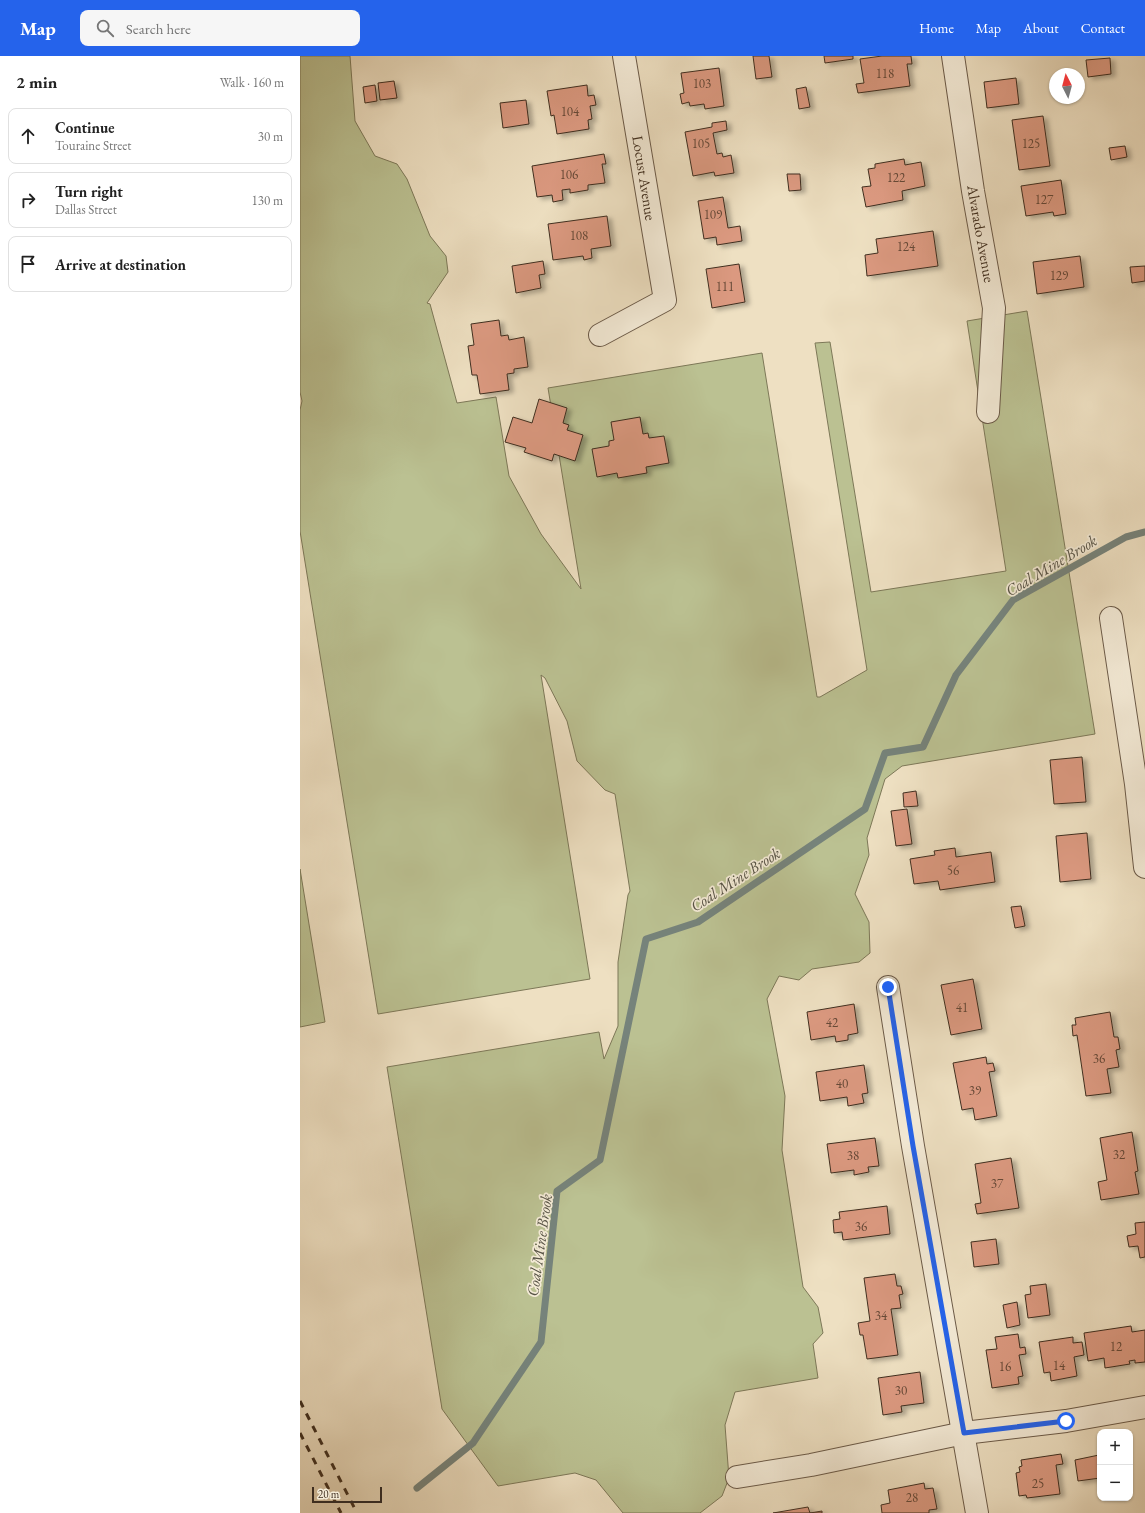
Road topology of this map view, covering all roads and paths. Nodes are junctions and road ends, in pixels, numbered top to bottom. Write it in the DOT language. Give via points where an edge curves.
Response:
graph roads {
  1 [pos="624,56"];
  2 [pos="952,56"];
  3 [pos="600,335"];
  4 [pos="988,412"];
  5 [pos="1111,618"];
  6 [pos="1145,867"];
  7 [pos="888,987"];
  8 [pos="1145,1407"];
  9 [pos="964,1433"];
  10 [pos="736,1477"];
  11 [pos="977,1513"];
  1 -- 3 [label="street, Locust Avenue" via="665,300"];
  2 -- 4 [label="street, Alvarado Avenue" via="994,308"];
  5 -- 6 [label="street" via="1136,784"];
  7 -- 9 [label="street" via="914,1154"];
  8 -- 9 [label="street" via="1066,1421"];
  9 -- 10 [label="street" via="811,1465"];
  9 -- 11 [label="street"];
}
